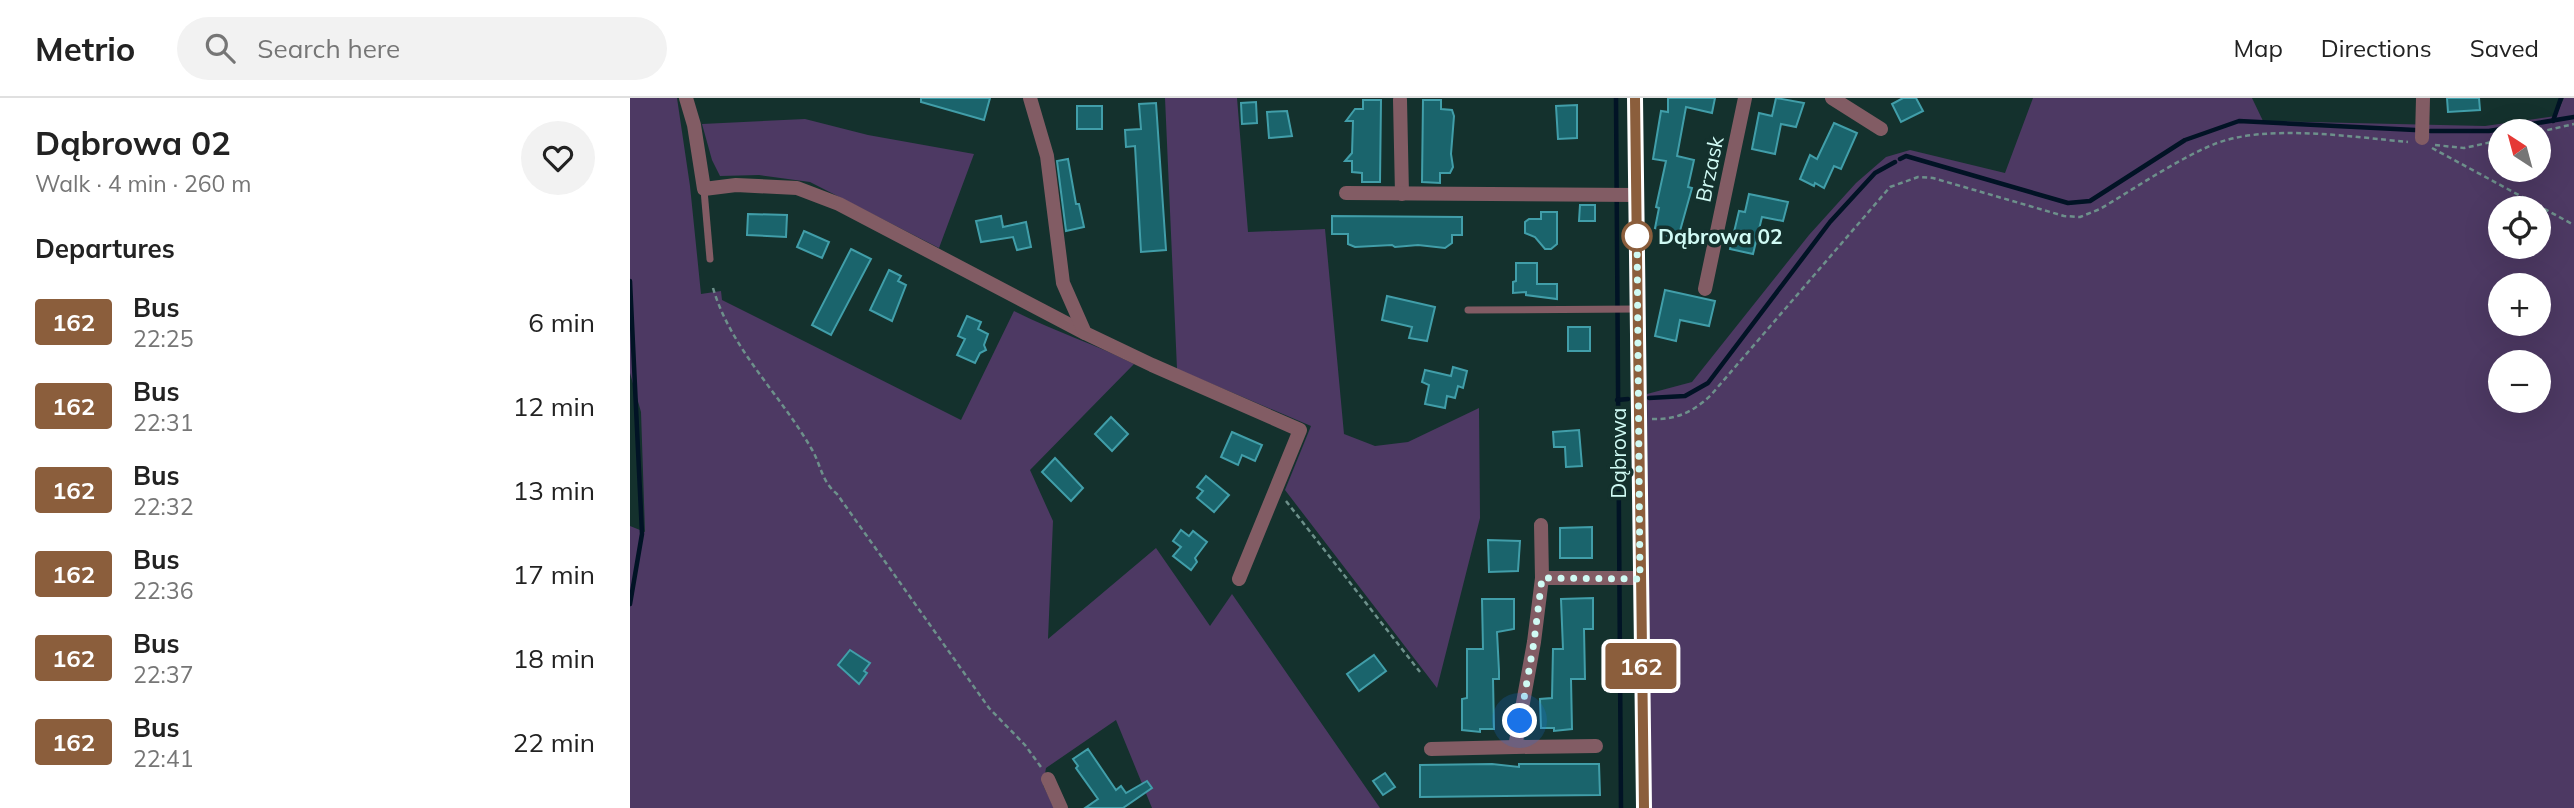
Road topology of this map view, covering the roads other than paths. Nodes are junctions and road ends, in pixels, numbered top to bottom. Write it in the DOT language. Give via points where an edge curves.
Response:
graph roads {
  1 [pos="686,98"];
  2 [pos="1030,98"];
  3 [pos="1635,98"];
  4 [pos="1745,98"];
  5 [pos="1832,98"];
  6 [pos="2423,98"];
  7 [pos="1401,100"];
  8 [pos="1881,129"];
  9 [pos="2427,141"];
  10 [pos="704,189"];
  11 [pos="1346,193"];
  12 [pos="1402,194"];
  13 [pos="1623,196"];
  14 [pos="710,259"];
  15 [pos="1705,289"];
  16 [pos="1631,308"];
  17 [pos="1468,310"];
  18 [pos="1085,332"];
  19 [pos="1541,525"];
  20 [pos="1542,578"];
  21 [pos="1634,578"];
  22 [pos="1238,579"];
  23 [pos="1596,746"];
  24 [pos="1515,747"];
  25 [pos="1431,749"];
  26 [pos="1048,779"];
  27 [pos="1060,808"];
  28 [pos="1644,808"];
  1 -- 10 [label="street"];
  2 -- 18 [label="street" via="1047,156 1063,283"];
  3 -- 13 [label="street, Dąbrowa"];
  4 -- 15 [label="street, Brzask"];
  5 -- 8 [label="street"];
  6 -- 9 [label="street"];
  7 -- 12 [label="street"];
  10 -- 14 [label="lane"];
  10 -- 18 [label="street" via="736,185 797,188 838,204"];
  11 -- 12 [label="street"];
  12 -- 13 [label="street"];
  13 -- 16 [label="street, Dąbrowa"];
  16 -- 17 [label="lane"];
  16 -- 21 [label="street, Dąbrowa" via="1638,419"];
  18 -- 22 [label="street" via="1300,430"];
  19 -- 20 [label="street"];
  20 -- 21 [label="street"];
  20 -- 24 [label="street"];
  21 -- 28 [label="street, Dąbrowa"];
  23 -- 24 [label="street"];
  24 -- 25 [label="street"];
  26 -- 27 [label="street"];
}
